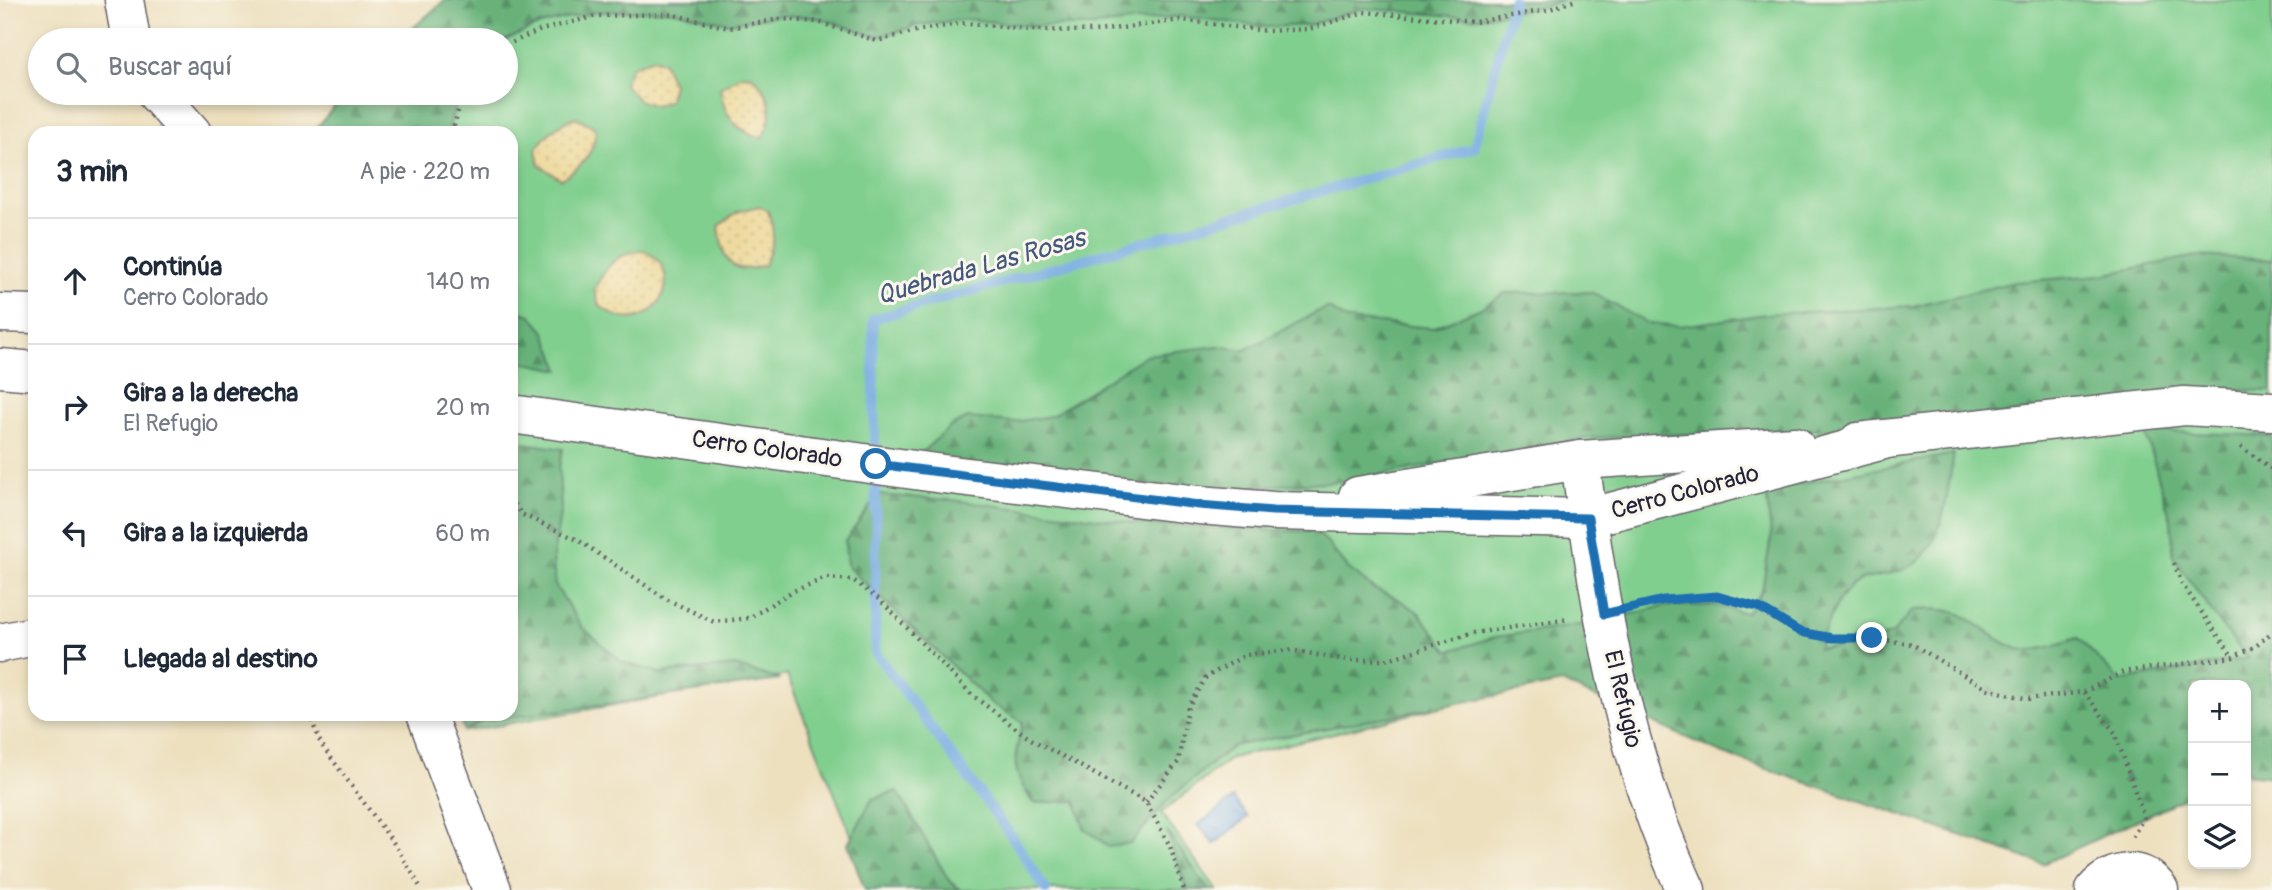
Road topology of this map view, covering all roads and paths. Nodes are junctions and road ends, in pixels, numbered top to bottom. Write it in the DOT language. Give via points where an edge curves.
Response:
graph roads {
  1 [pos="124,0"];
  2 [pos="1576,0"];
  3 [pos="129,28"];
  4 [pos="518,40"];
  5 [pos="166,105"];
  6 [pos="460,105"];
  7 [pos="185,126"];
  8 [pos="454,126"];
  9 [pos="0,313"];
  10 [pos="28,314"];
  11 [pos="0,368"];
  12 [pos="28,370"];
  13 [pos="2272,411"];
  14 [pos="518,415"];
  15 [pos="1884,440"];
  16 [pos="1580,460"];
  17 [pos="518,509"];
  18 [pos="1273,511"];
  19 [pos="1588,518"];
  20 [pos="2174,563"];
  21 [pos="1604,614"];
  22 [pos="2272,632"];
  23 [pos="28,637"];
  24 [pos="0,643"];
  25 [pos="2233,657"];
  26 [pos="2084,692"];
  27 [pos="312,721"];
  28 [pos="429,721"];
  29 [pos="1146,802"];
  30 [pos="2146,881"];
  31 [pos="422,890"];
  32 [pos="492,890"];
  33 [pos="1184,890"];
  34 [pos="1686,890"];
  35 [pos="2095,890"];
  1 -- 3 [label="street"];
  2 -- 4 [label="path" via="1548,10 1475,22 1364,12 1309,29 1267,31 1181,20 1098,31 966,23 877,41 818,22 780,19 729,28 670,14 596,16"];
  5 -- 7 [label="street"];
  6 -- 8 [label="path"];
  9 -- 10 [label="street"];
  11 -- 12 [label="street"];
  13 -- 15 [label="street, Cerro Colorado" via="2184,406"];
  14 -- 18 [label="street, Cerro Colorado" via="957,476"];
  15 -- 16 [label="street, Cerro Colorado"];
  15 -- 19 [label="street, Cerro Colorado"];
  16 -- 18 [label="street, Cerro Colorado"];
  16 -- 19 [label="street, El Refugio"];
  17 -- 29 [label="path" via="578,540 666,599 714,622 749,618 791,592 826,578 853,580 880,600 982,702 1029,738"];
  18 -- 19 [label="street, Cerro Colorado"];
  19 -- 21 [label="street, El Refugio"];
  20 -- 25 [label="path" via="2182,584"];
  21 -- 26 [label="path" via="1664,600 1717,596 1760,608 1800,632 1912,644 1987,689 2028,699"];
  21 -- 29 [label="path" via="1474,632 1385,660 1348,660 1289,650 1246,655 1206,677 1188,707 1178,762"];
  21 -- 34 [label="street, El Refugio" via="1637,761 1665,845"];
  22 -- 25 [label="path"];
  23 -- 24 [label="street"];
  25 -- 26 [label="path" via="2123,672"];
  26 -- 30 [label="path" via="2115,733 2144,817 2127,848"];
  27 -- 31 [label="path" via="321,744"];
  28 -- 32 [label="street"];
  29 -- 33 [label="path" via="1170,846"];
  30 -- 35 [label="street" via="2120,873"];
}
